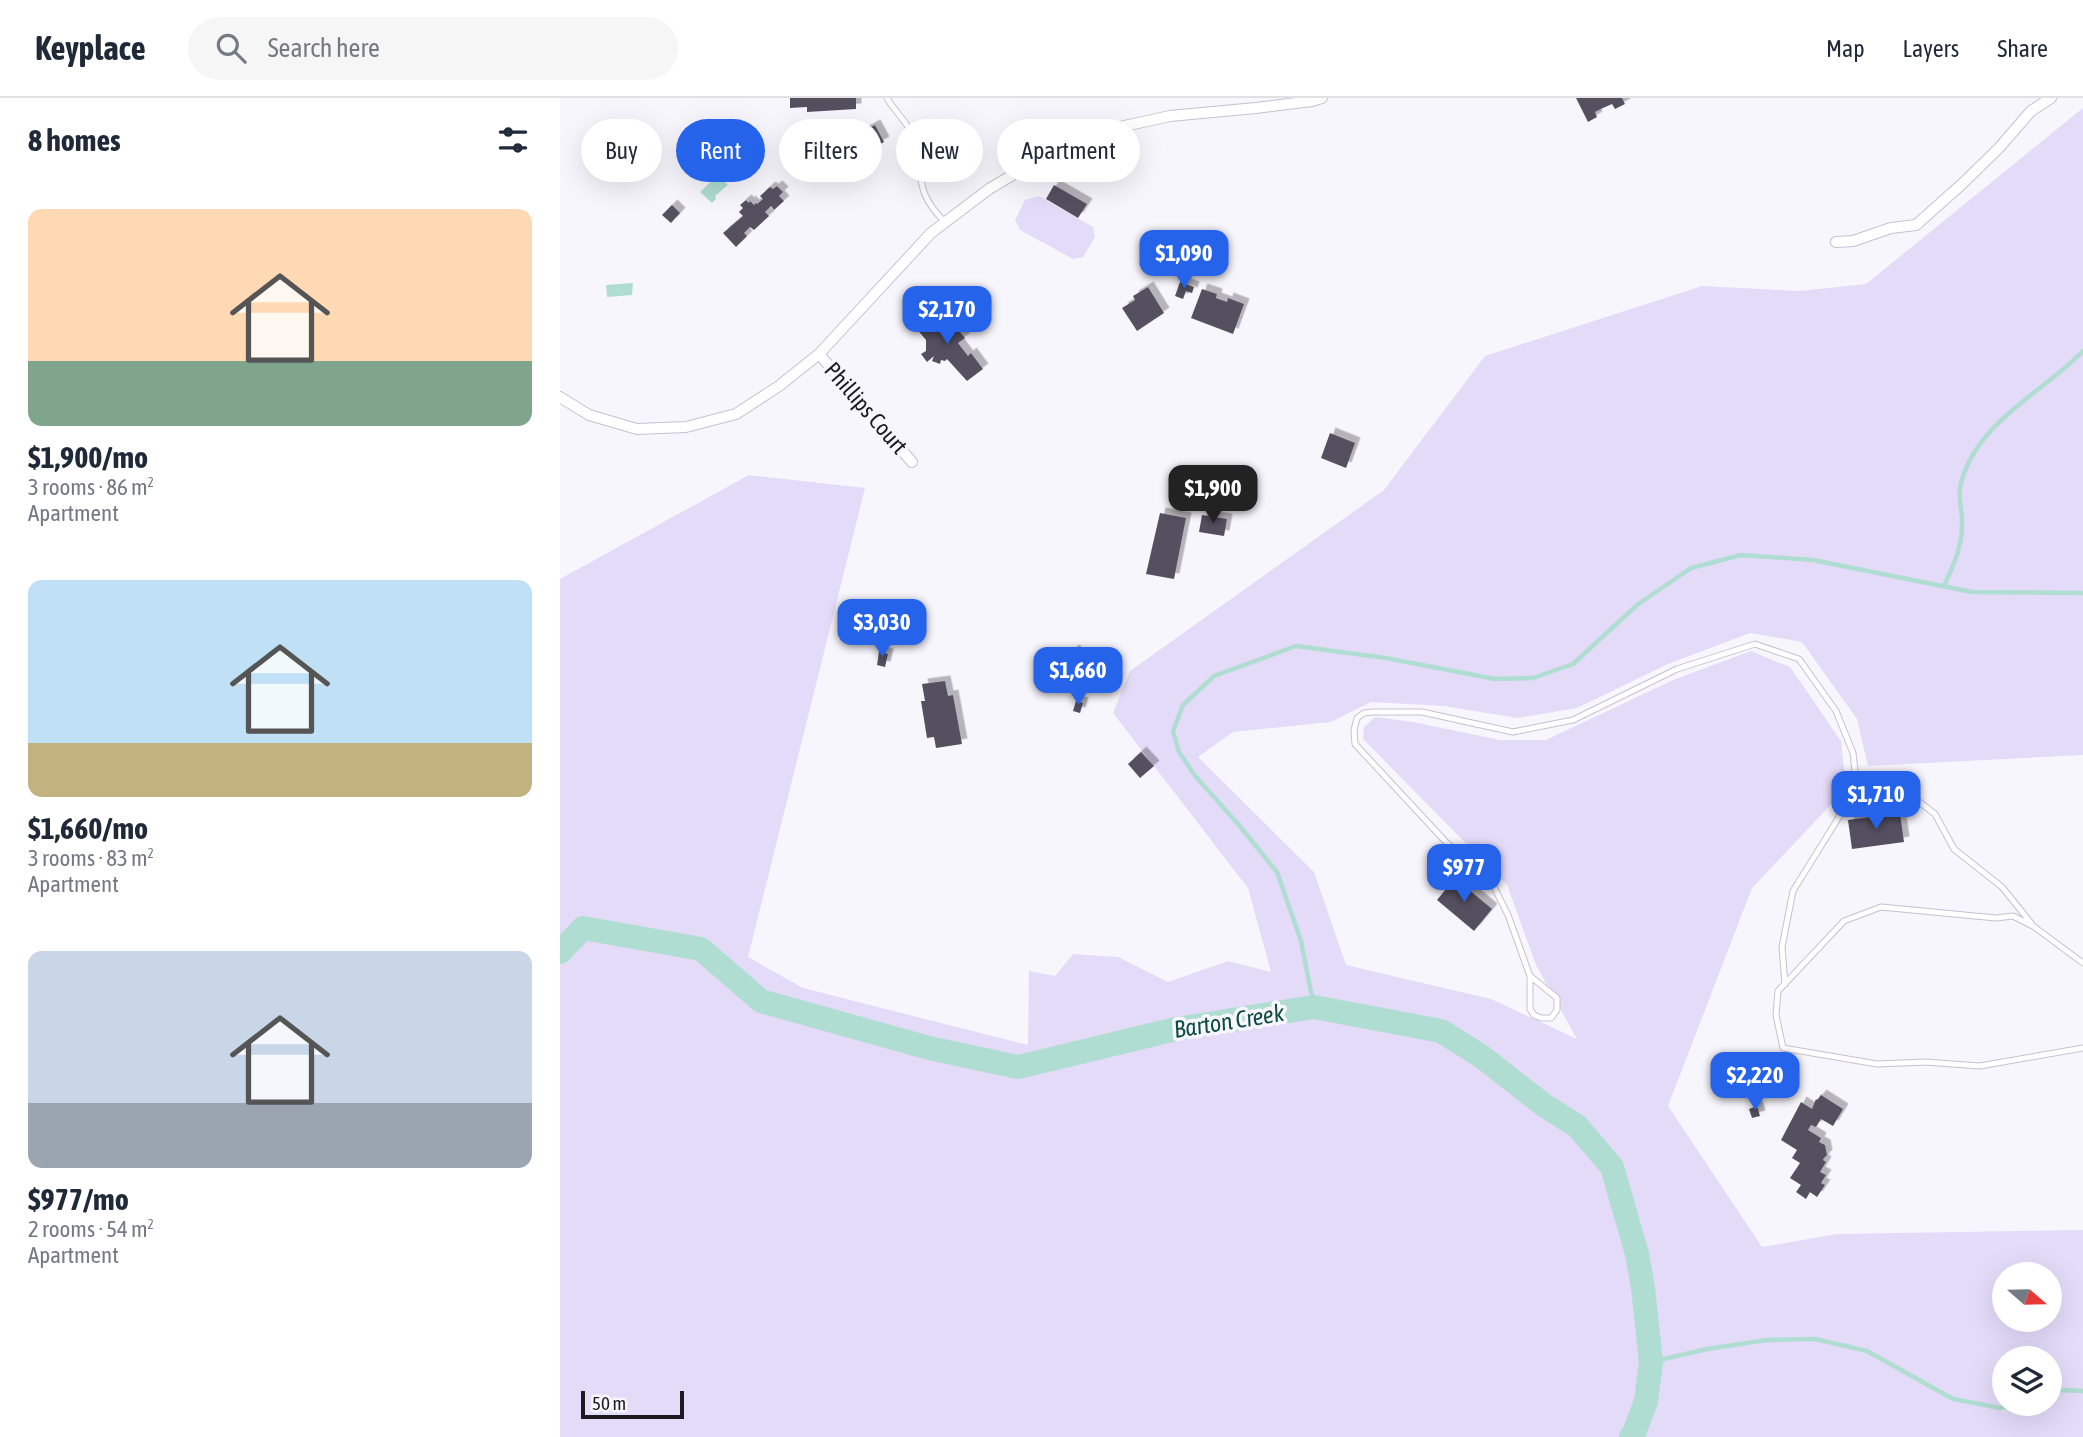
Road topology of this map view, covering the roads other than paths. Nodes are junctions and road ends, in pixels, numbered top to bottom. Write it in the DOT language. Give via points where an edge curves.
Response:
graph roads {
  1 [pos="887,98"];
  2 [pos="1322,98"];
  3 [pos="2051,98"];
  4 [pos="945,222"];
  5 [pos="1836,242"];
  6 [pos="819,354"];
  7 [pos="560,397"];
  8 [pos="912,462"];
  9 [pos="1849,796"];
  10 [pos="2034,926"];
  11 [pos="2083,963"];
  12 [pos="1530,976"];
  13 [pos="1785,984"];
  14 [pos="2083,1048"];
  1 -- 4 [label="lane" via="911,132 921,187 931,208"];
  2 -- 4 [label="street" via="1170,116 1097,132 1041,158"];
  3 -- 5 [label="street" via="2031,111 1999,148 1916,225"];
  4 -- 6 [label="street"];
  6 -- 7 [label="street" via="736,414 686,427 637,429 589,415"];
  6 -- 8 [label="street, Phillips Court"];
  9 -- 10 [label="lane" via="1913,797 1934,814 1954,849 2002,887"];
  9 -- 12 [label="lane" via="1856,780 1853,753 1836,711 1799,659 1755,644 1677,669 1573,720 1513,732 1422,712 1364,713 1357,718 1355,744 1445,841 1493,885"];
  9 -- 13 [label="lane" via="1793,891 1782,947"];
  10 -- 11 [label="lane"];
  10 -- 13 [label="lane" via="2013,916 1881,906 1844,921"];
  12 -- 12 [label="lane" via="1530,1009 1534,1015 1551,1018 1557,998"];
  13 -- 14 [label="lane" via="1779,991 1776,1015 1783,1048 1877,1064 1980,1066"];
}
